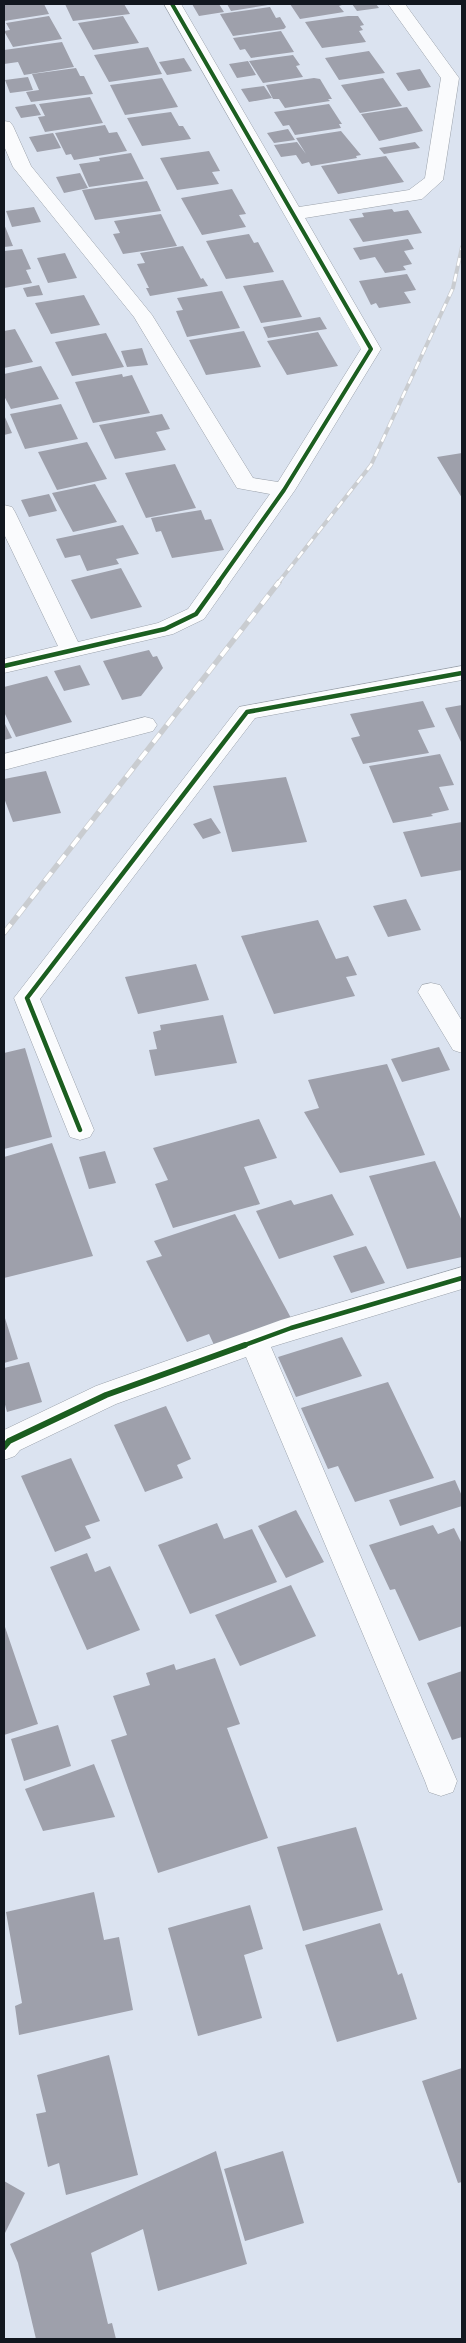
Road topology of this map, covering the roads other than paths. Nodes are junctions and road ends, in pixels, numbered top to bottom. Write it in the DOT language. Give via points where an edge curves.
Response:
graph roads {
  1 [pos="172,4"];
  2 [pos="397,4"];
  3 [pos="4,126"];
  4 [pos="293,214"];
  5 [pos="284,490"];
  6 [pos="4,512"];
  7 [pos="71,650"];
  8 [pos="4,666"];
  9 [pos="462,673"];
  10 [pos="145,725"];
  11 [pos="4,762"];
  12 [pos="431,992"];
  13 [pos="462,1042"];
  14 [pos="80,1130"];
  15 [pos="462,1278"];
  16 [pos="254,1342"];
  17 [pos="4,1447"];
  18 [pos="441,1781"];
  1 -- 4 [label="street"];
  2 -- 4 [label="street" via="450,78 434,180 415,195"];
  3 -- 5 [label="street" via="22,167 142,315 244,483"];
  4 -- 5 [label="street" via="371,349"];
  5 -- 7 [label="street" via="196,614 165,629"];
  6 -- 7 [label="street"];
  7 -- 8 [label="street"];
  9 -- 14 [label="street" via="247,712 27,998"];
  10 -- 11 [label="street"];
  12 -- 13 [label="street"];
  15 -- 16 [label="street"];
  16 -- 17 [label="street" via="106,1395 8,1441"];
  16 -- 18 [label="street"];
}
